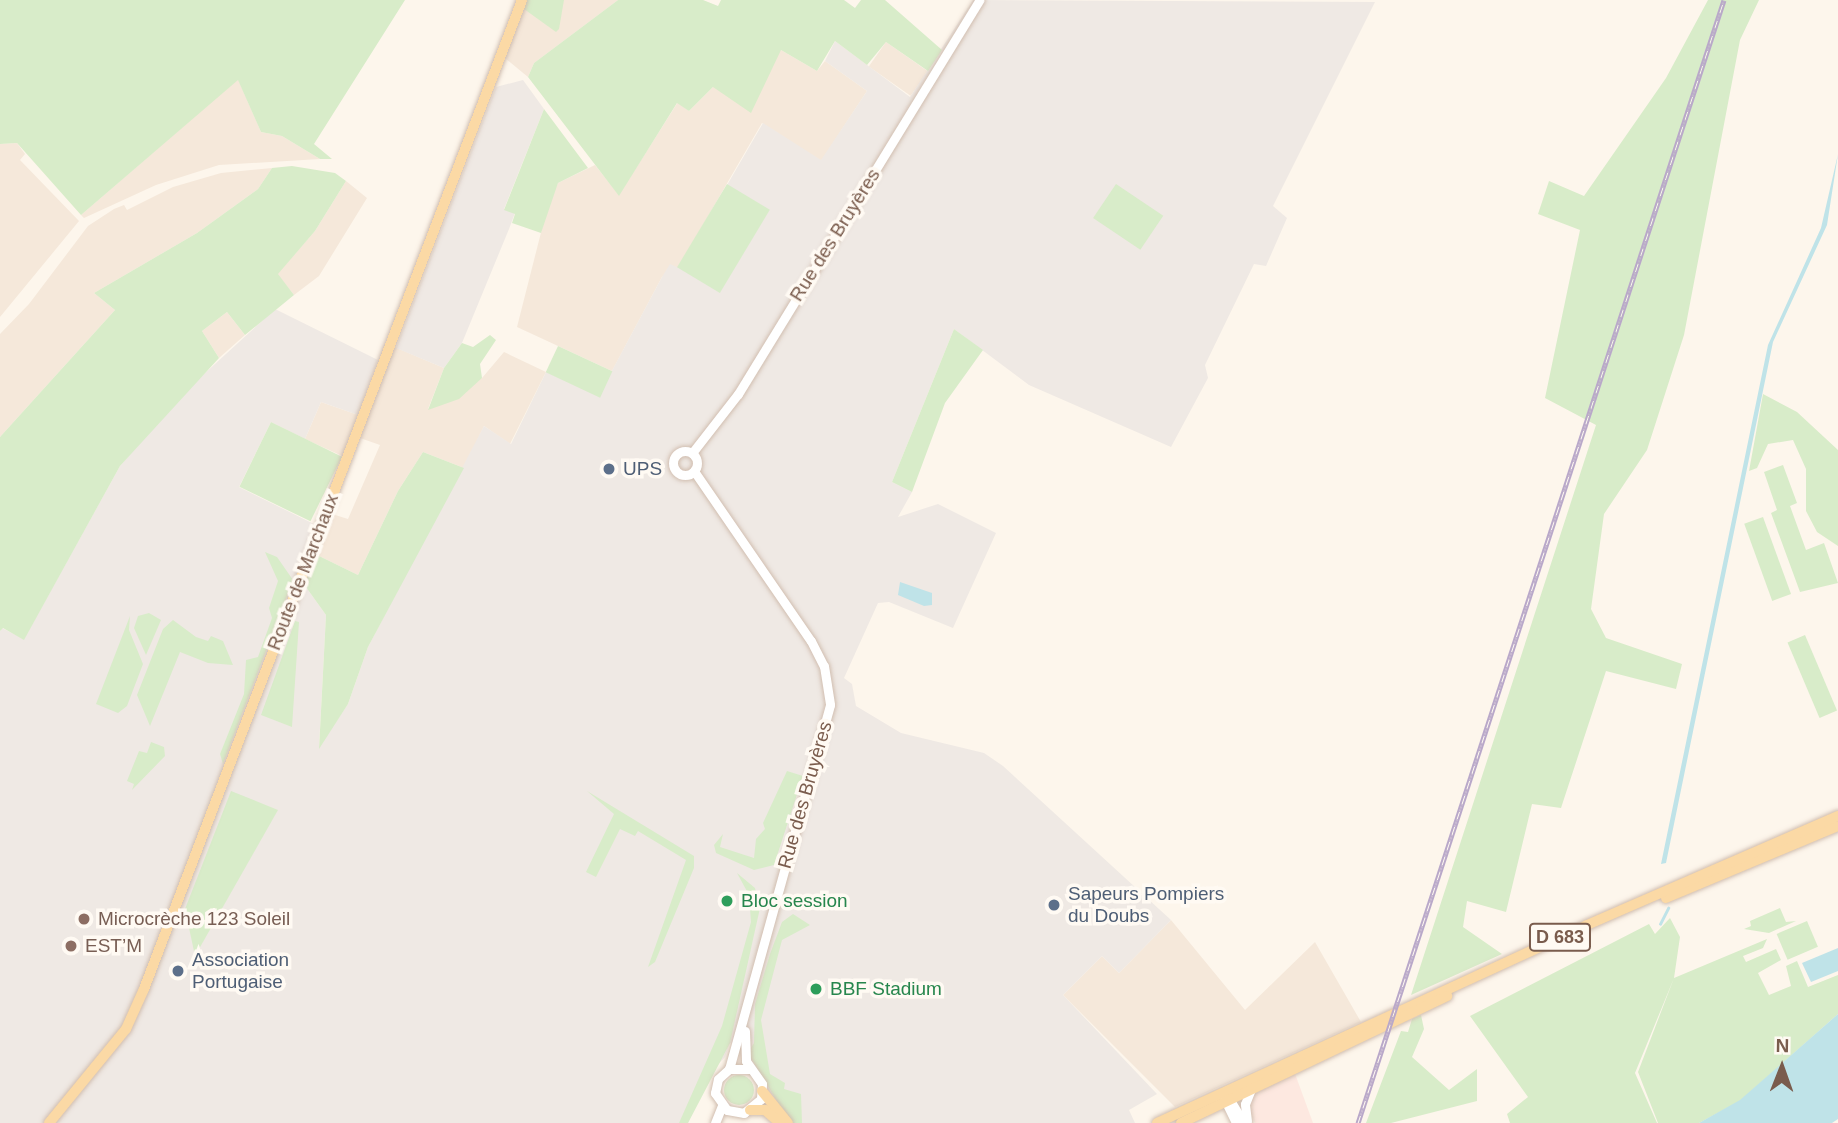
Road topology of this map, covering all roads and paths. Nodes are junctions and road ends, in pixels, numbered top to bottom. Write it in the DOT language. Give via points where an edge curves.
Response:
graph roads {
  1 [pos="522,0"];
  2 [pos="979,0"];
  3 [pos="692,453"];
  4 [pos="694,471"];
  5 [pos="1838,816"];
  6 [pos="1838,826"];
  7 [pos="1735,860"];
  8 [pos="1696,886"];
  9 [pos="745,1012"];
  10 [pos="729,1069"];
  11 [pos="750,1069"];
  12 [pos="1251,1089"];
  13 [pos="762,1091"];
  14 [pos="1227,1098"];
  15 [pos="722,1106"];
  16 [pos="750,1110"];
  17 [pos="1210,1110"];
  18 [pos="732,1112"];
  19 [pos="1231,1113"];
  20 [pos="49,1123"];
  21 [pos="715,1123"];
  22 [pos="721,1123"];
  23 [pos="780,1123"];
  24 [pos="788,1123"];
  25 [pos="1157,1123"];
  26 [pos="1181,1123"];
  27 [pos="1236,1123"];
  28 [pos="1246,1123"];
  1 -- 20 [label="main road, Route de Marchaux" via="144,989 126,1030"];
  2 -- 3 [label="street, Rue des Bruyères" via="738,394"];
  3 -- 4 [label="street, Rue des Bruyères" via="697,463"];
  3 -- 4 [label="street, Rue des Bruyères" via="677,453 673,465 683,475"];
  4 -- 9 [label="street, Rue des Bruyères" via="813,645 824,666 830,705"];
  5 -- 7 [label="main road, D 683"];
  6 -- 8 [label="main road, D 683"];
  7 -- 8 [label="main road"];
  7 -- 14 [label="main road, D 683"];
  8 -- 12 [label="main road, D 683"];
  9 -- 10 [label="street, Rue des Bruyères"];
  9 -- 11 [label="street" via="744,1051"];
  10 -- 11 [label="street"];
  10 -- 15 [label="street" via="716,1086"];
  11 -- 13 [label="street" via="760,1078"];
  12 -- 14 [label="main road, D 683"];
  12 -- 28 [label="street" via="1245,1104"];
  13 -- 16 [label="street"];
  13 -- 24 [label="main road"];
  14 -- 17 [label="main road, D 683"];
  14 -- 19 [label="street"];
  14 -- 25 [label="main road, D 683"];
  14 -- 28 [label="street"];
  15 -- 18 [label="street"];
  15 -- 21 [label="street"];
  16 -- 18 [label="street"];
  16 -- 23 [label="main road" via="765,1110"];
  17 -- 19 [label="street"];
  17 -- 26 [label="main road, D 683"];
  18 -- 22 [label="street"];
  19 -- 27 [label="street"];
}
